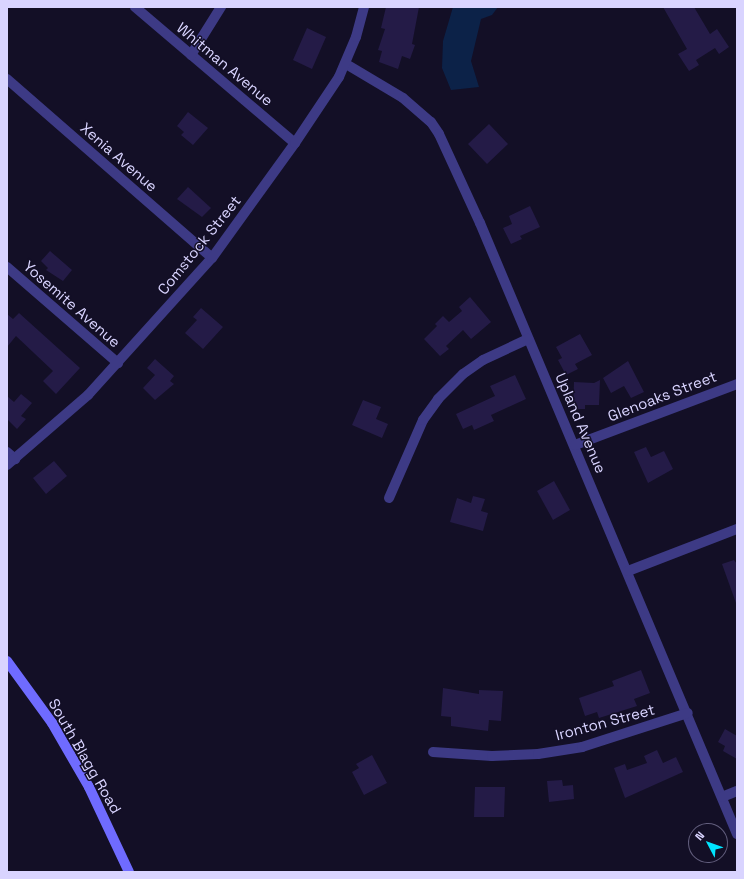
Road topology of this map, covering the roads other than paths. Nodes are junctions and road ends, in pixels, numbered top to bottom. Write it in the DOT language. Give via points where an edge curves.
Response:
graph roads {
  1 [pos="135,7"];
  2 [pos="220,7"];
  3 [pos="364,7"];
  4 [pos="190,55"];
  5 [pos="346,64"];
  6 [pos="7,80"];
  7 [pos="295,143"];
  8 [pos="212,258"];
  9 [pos="7,267"];
  10 [pos="528,339"];
  11 [pos="118,363"];
  12 [pos="737,384"];
  13 [pos="574,445"];
  14 [pos="10,459"];
  15 [pos="389,498"];
  16 [pos="737,530"];
  17 [pos="628,571"];
  18 [pos="7,661"];
  19 [pos="688,713"];
  20 [pos="433,752"];
  21 [pos="737,791"];
  22 [pos="722,797"];
  23 [pos="737,834"];
  24 [pos="129,872"];
  1 -- 4 [label="street, Whitman Avenue"];
  2 -- 4 [label="street"];
  3 -- 5 [label="street, Comstock Street"];
  4 -- 7 [label="street, Whitman Avenue"];
  5 -- 7 [label="street, Comstock Street"];
  5 -- 10 [label="street, Upland Avenue" via="403,98 430,122 439,134 480,223"];
  6 -- 8 [label="street, Xenia Avenue"];
  7 -- 8 [label="street, Comstock Street"];
  8 -- 11 [label="street, Comstock Street"];
  9 -- 11 [label="street, Yosemite Avenue"];
  10 -- 13 [label="street, Upland Avenue"];
  10 -- 15 [label="street" via="468,370 438,399 422,420"];
  11 -- 14 [label="street, Comstock Street" via="88,395"];
  12 -- 13 [label="street, Glenoaks Street"];
  13 -- 17 [label="street, Upland Avenue"];
  16 -- 17 [label="street"];
  17 -- 19 [label="street, Upland Avenue"];
  18 -- 24 [label="main road, South Blagg Road" via="52,723 89,787"];
  19 -- 20 [label="street, Ironton Street" via="582,747 545,753 492,756"];
  19 -- 22 [label="street, Upland Avenue"];
  21 -- 22 [label="street"];
  22 -- 23 [label="street, Upland Avenue"];
}
